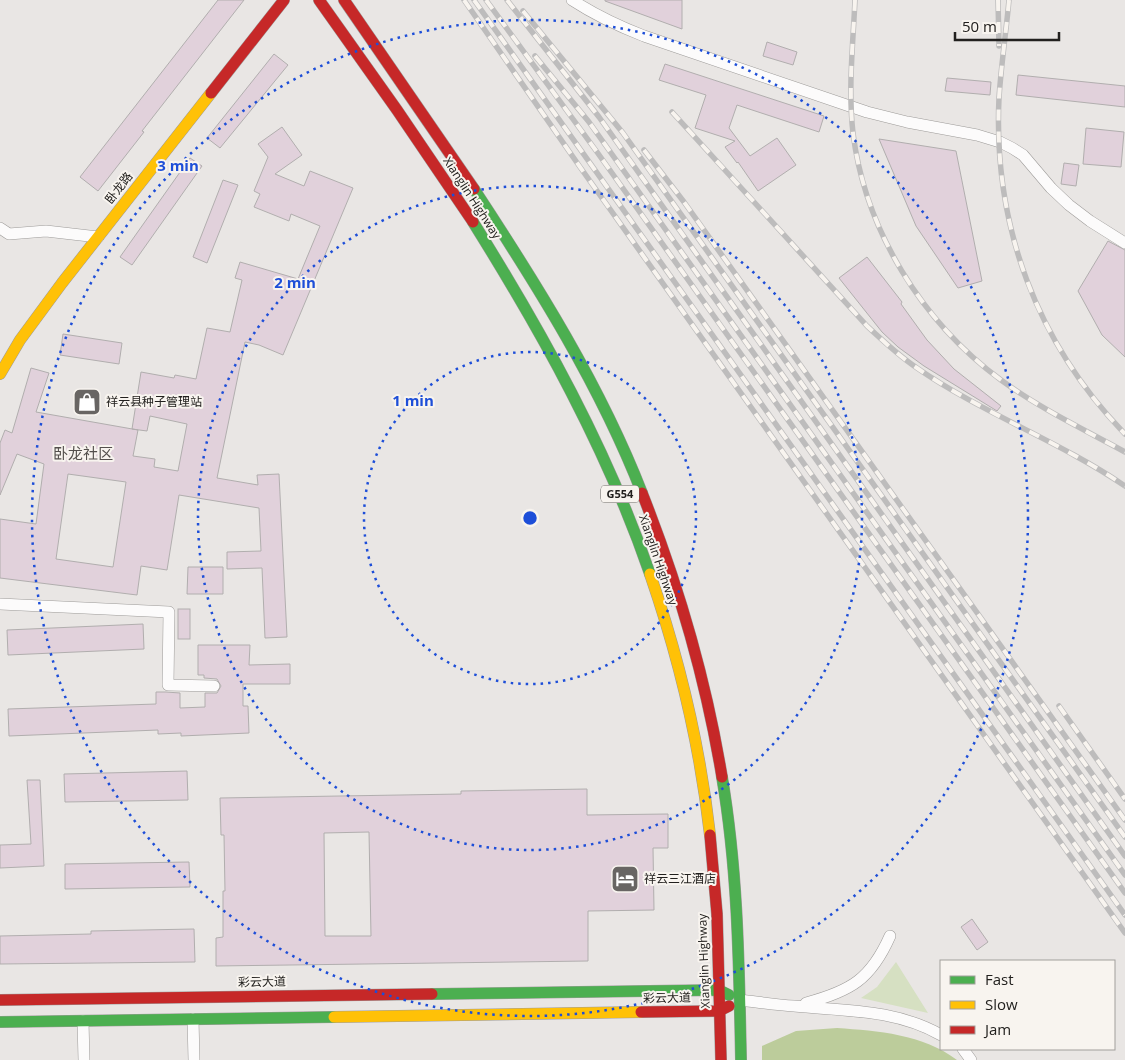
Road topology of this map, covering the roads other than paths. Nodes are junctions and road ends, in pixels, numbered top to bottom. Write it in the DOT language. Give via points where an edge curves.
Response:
graph roads {
  1 [pos="284,0"];
  2 [pos="319,0"];
  3 [pos="344,0"];
  4 [pos="572,0"];
  5 [pos="0,228"];
  6 [pos="98,236"];
  7 [pos="1125,243"];
  8 [pos="0,374"];
  9 [pos="0,604"];
  10 [pos="214,686"];
  11 [pos="890,936"];
  12 [pos="719,990"];
  13 [pos="0,1000"];
  14 [pos="740,1000"];
  15 [pos="794,1006"];
  16 [pos="720,1011"];
  17 [pos="193,1019"];
  18 [pos="84,1020"];
  19 [pos="0,1022"];
  20 [pos="940,1035"];
  21 [pos="84,1060"];
  22 [pos="194,1060"];
  23 [pos="721,1060"];
  24 [pos="741,1060"];
  1 -- 6 [label="main road, 卧龙路"];
  2 -- 12 [label="main road, Xianglin Highway / G554" via="440,173 504,274 577,402 628,515 672,647 702,781 713,863"];
  3 -- 14 [label="main road, Xianglin Highway / G554" via="457,162 522,263 596,393 648,508 691,641 722,777 734,862"];
  4 -- 7 [label="street" via="615,25 852,107 1000,142 1022,155 1069,205"];
  5 -- 6 [label="street" via="9,234 46,231"];
  6 -- 8 [label="main road, 卧龙路" via="20,340"];
  9 -- 10 [label="street" via="169,612 168,685"];
  11 -- 15 [label="street" via="879,959 865,977 837,992"];
  12 -- 13 [label="main road, 彩云大道"];
  12 -- 14 [label="main road, 彩云大道"];
  12 -- 16 [label="main road, Xianglin Highway / G554"];
  14 -- 15 [label="street"];
  14 -- 16 [label="main road, 彩云大道"];
  14 -- 24 [label="main road, Xianglin Highway / G554"];
  15 -- 20 [label="street" via="876,1013 913,1022"];
  16 -- 17 [label="main road, 彩云大道"];
  16 -- 23 [label="main road, Xianglin Highway / G554"];
  17 -- 18 [label="main road, 彩云大道"];
  17 -- 22 [label="street"];
  18 -- 19 [label="main road, 彩云大道"];
  18 -- 21 [label="street"];
}
